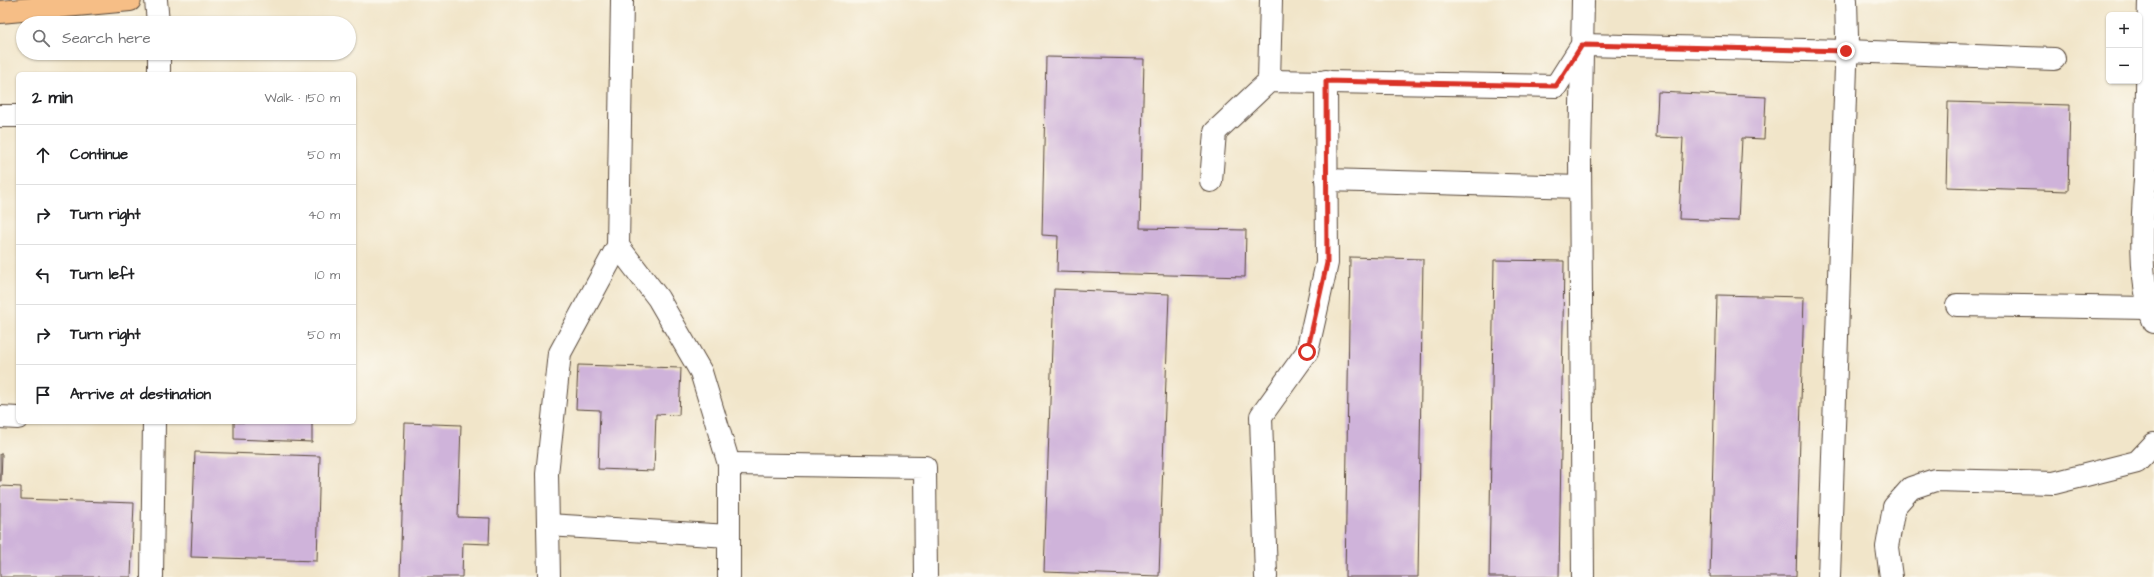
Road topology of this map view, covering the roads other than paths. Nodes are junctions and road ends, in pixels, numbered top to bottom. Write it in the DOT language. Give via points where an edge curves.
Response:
graph roads {
  1 [pos="130,0"];
  2 [pos="156,0"];
  3 [pos="622,0"];
  4 [pos="1271,0"];
  5 [pos="1583,0"];
  6 [pos="1846,0"];
  7 [pos="2149,0"];
  8 [pos="0,12"];
  9 [pos="157,16"];
  10 [pos="1582,45"];
  11 [pos="1846,51"];
  12 [pos="2054,59"];
  13 [pos="159,60"];
  14 [pos="159,72"];
  15 [pos="1269,81"];
  16 [pos="1326,81"];
  17 [pos="0,116"];
  18 [pos="16,116"];
  19 [pos="2150,179"];
  20 [pos="1326,180"];
  21 [pos="1211,181"];
  22 [pos="1580,187"];
  23 [pos="618,246"];
  24 [pos="1957,304"];
  25 [pos="2151,315"];
  26 [pos="0,417"];
  27 [pos="16,418"];
  28 [pos="154,424"];
  29 [pos="2154,444"];
  30 [pos="729,464"];
  31 [pos="548,525"];
  32 [pos="729,536"];
  33 [pos="152,577"];
  34 [pos="549,577"];
  35 [pos="729,577"];
  36 [pos="926,577"];
  37 [pos="1266,577"];
  38 [pos="1583,577"];
  39 [pos="1829,577"];
  40 [pos="1891,577"];
  1 -- 8 [label="main road"];
  2 -- 9 [label="lane"];
  3 -- 23 [label="lane"];
  4 -- 15 [label="lane"];
  5 -- 10 [label="lane"];
  6 -- 11 [label="lane"];
  7 -- 19 [label="lane"];
  10 -- 11 [label="lane"];
  10 -- 16 [label="lane" via="1556,86"];
  10 -- 22 [label="lane"];
  11 -- 12 [label="lane"];
  11 -- 39 [label="lane"];
  13 -- 14 [label="lane"];
  15 -- 16 [label="lane"];
  15 -- 21 [label="lane" via="1215,132"];
  16 -- 20 [label="lane"];
  17 -- 18 [label="lane"];
  19 -- 25 [label="lane" via="2141,230"];
  20 -- 22 [label="lane"];
  20 -- 37 [label="lane" via="1327,263 1307,352 1261,416"];
  22 -- 38 [label="lane"];
  23 -- 30 [label="lane" via="658,298 701,372"];
  23 -- 31 [label="lane" via="560,353 547,474"];
  24 -- 25 [label="lane"];
  26 -- 27 [label="lane"];
  28 -- 33 [label="lane"];
  29 -- 40 [label="lane" via="2137,462 2054,483 1936,480 1910,488 1894,507 1887,547"];
  30 -- 32 [label="lane"];
  30 -- 36 [label="lane" via="926,467"];
  31 -- 32 [label="lane"];
  31 -- 34 [label="lane"];
  32 -- 35 [label="lane"];
}
